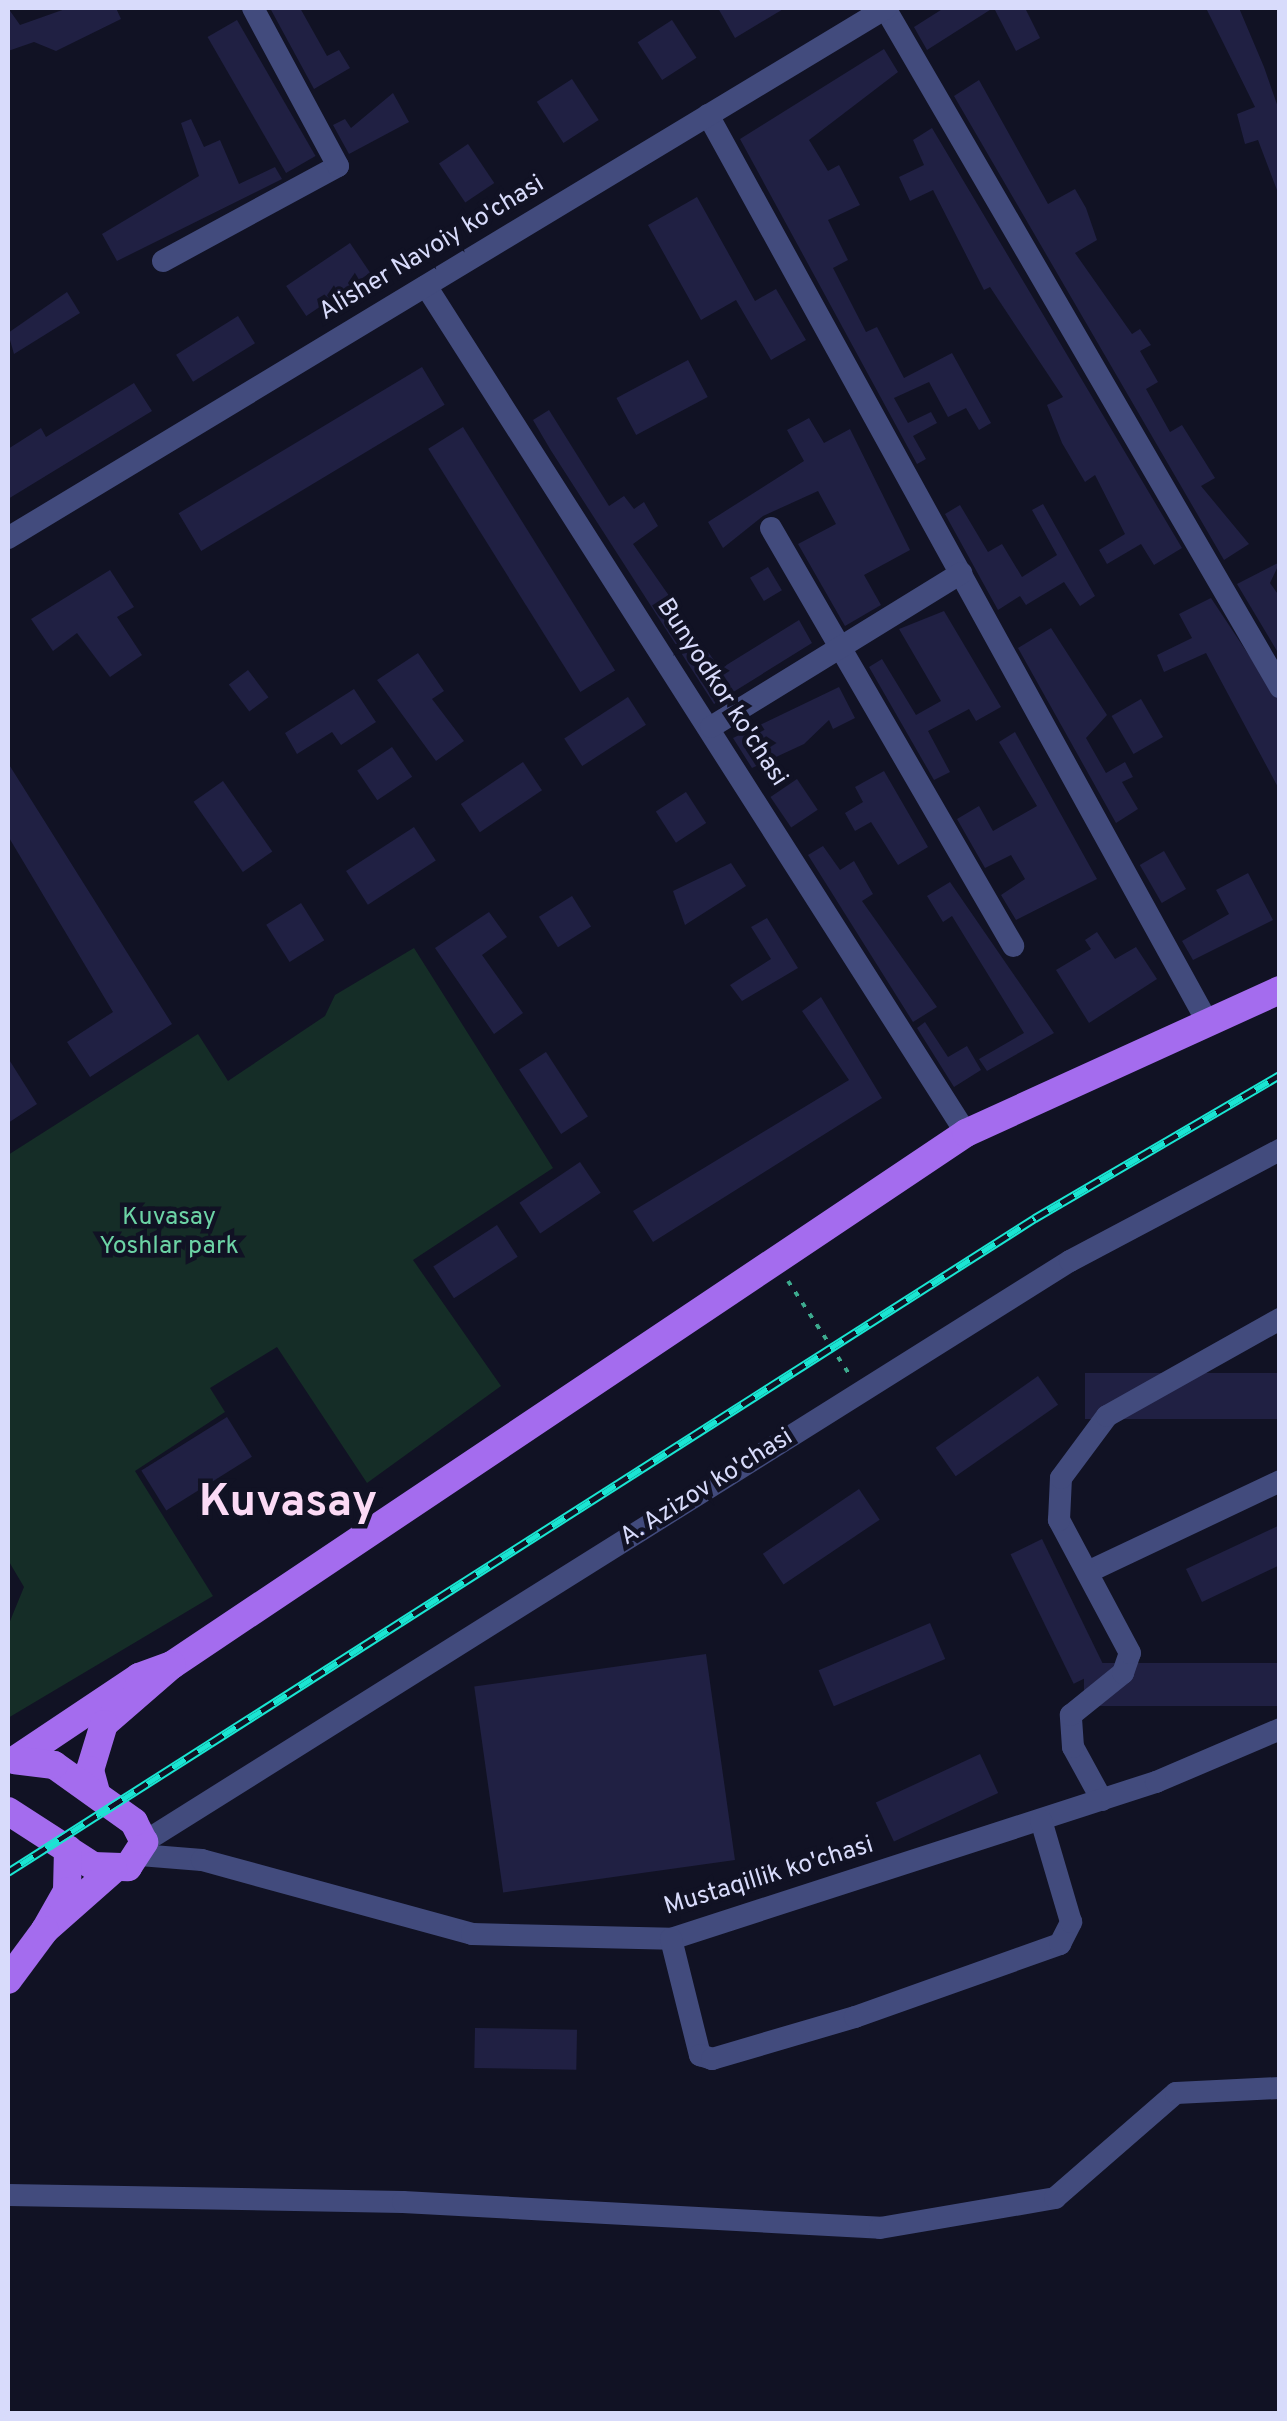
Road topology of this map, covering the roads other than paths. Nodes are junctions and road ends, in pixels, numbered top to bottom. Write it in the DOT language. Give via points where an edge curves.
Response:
graph roads {
  1 [pos="253,8"];
  2 [pos="886,8"];
  3 [pos="708,115"];
  4 [pos="163,261"];
  5 [pos="426,286"];
  6 [pos="771,528"];
  7 [pos="8,538"];
  8 [pos="960,574"];
  9 [pos="838,649"];
  10 [pos="1280,687"];
  11 [pos="711,727"];
  12 [pos="1013,946"];
  13 [pos="1280,990"];
  14 [pos="1208,1023"];
  15 [pos="966,1133"];
  16 [pos="1277,1159"];
  17 [pos="1280,1319"];
  18 [pos="1280,1481"];
  19 [pos="1092,1570"];
  20 [pos="172,1665"];
  21 [pos="1280,1729"];
  22 [pos="12,1764"];
  23 [pos="96,1793"];
  24 [pos="1102,1800"];
  25 [pos="8,1812"];
  26 [pos="1041,1820"];
  27 [pos="68,1849"];
  28 [pos="142,1849"];
  29 [pos="113,1870"];
  30 [pos="45,1930"];
  31 [pos="671,1939"];
  32 [pos="8,1980"];
  33 [pos="1280,2088"];
  34 [pos="8,2195"];
  1 -- 4 [label="street" via="338,166"];
  2 -- 3 [label="street, Alisher Navoiy ko'chasi"];
  2 -- 10 [label="street"];
  3 -- 5 [label="street, Alisher Navoiy ko'chasi"];
  3 -- 8 [label="street"];
  5 -- 7 [label="street, Alisher Navoiy ko'chasi"];
  5 -- 11 [label="street, Bunyodkor ko'chasi"];
  6 -- 9 [label="street"];
  8 -- 9 [label="street"];
  8 -- 14 [label="street"];
  9 -- 11 [label="street"];
  9 -- 12 [label="street"];
  11 -- 15 [label="street, Bunyodkor ko'chasi"];
  13 -- 14 [label="main road"];
  14 -- 15 [label="main road"];
  15 -- 20 [label="main road"];
  16 -- 28 [label="street, A. Azizov ko'chasi" via="1070,1260"];
  17 -- 19 [label="street" via="1083,1439 1061,1478 1059,1520"];
  18 -- 19 [label="street"];
  19 -- 24 [label="street" via="1130,1654 1124,1673 1071,1715 1074,1747"];
  20 -- 22 [label="main road" via="138,1676"];
  20 -- 23 [label="main road" via="104,1724 91,1758"];
  21 -- 24 [label="street, Mustaqillik ko'chasi"];
  22 -- 23 [label="main road" via="40,1757"];
  23 -- 28 [label="main road"];
  24 -- 26 [label="street, Mustaqillik ko'chasi"];
  25 -- 27 [label="main road"];
  26 -- 31 [label="street, Mustaqillik ko'chasi"];
  26 -- 31 [label="street" via="1070,1922 1060,1944 872,2011 712,2060 692,2045"];
  27 -- 29 [label="main road"];
  27 -- 30 [label="main road" via="67,1891"];
  28 -- 29 [label="main road"];
  28 -- 31 [label="street, Mustaqillik ko'chasi" via="472,1934"];
  29 -- 30 [label="main road"];
  30 -- 32 [label="main road"];
  33 -- 34 [label="street" via="1176,2093 1055,2198 880,2228 403,2202"];
}
